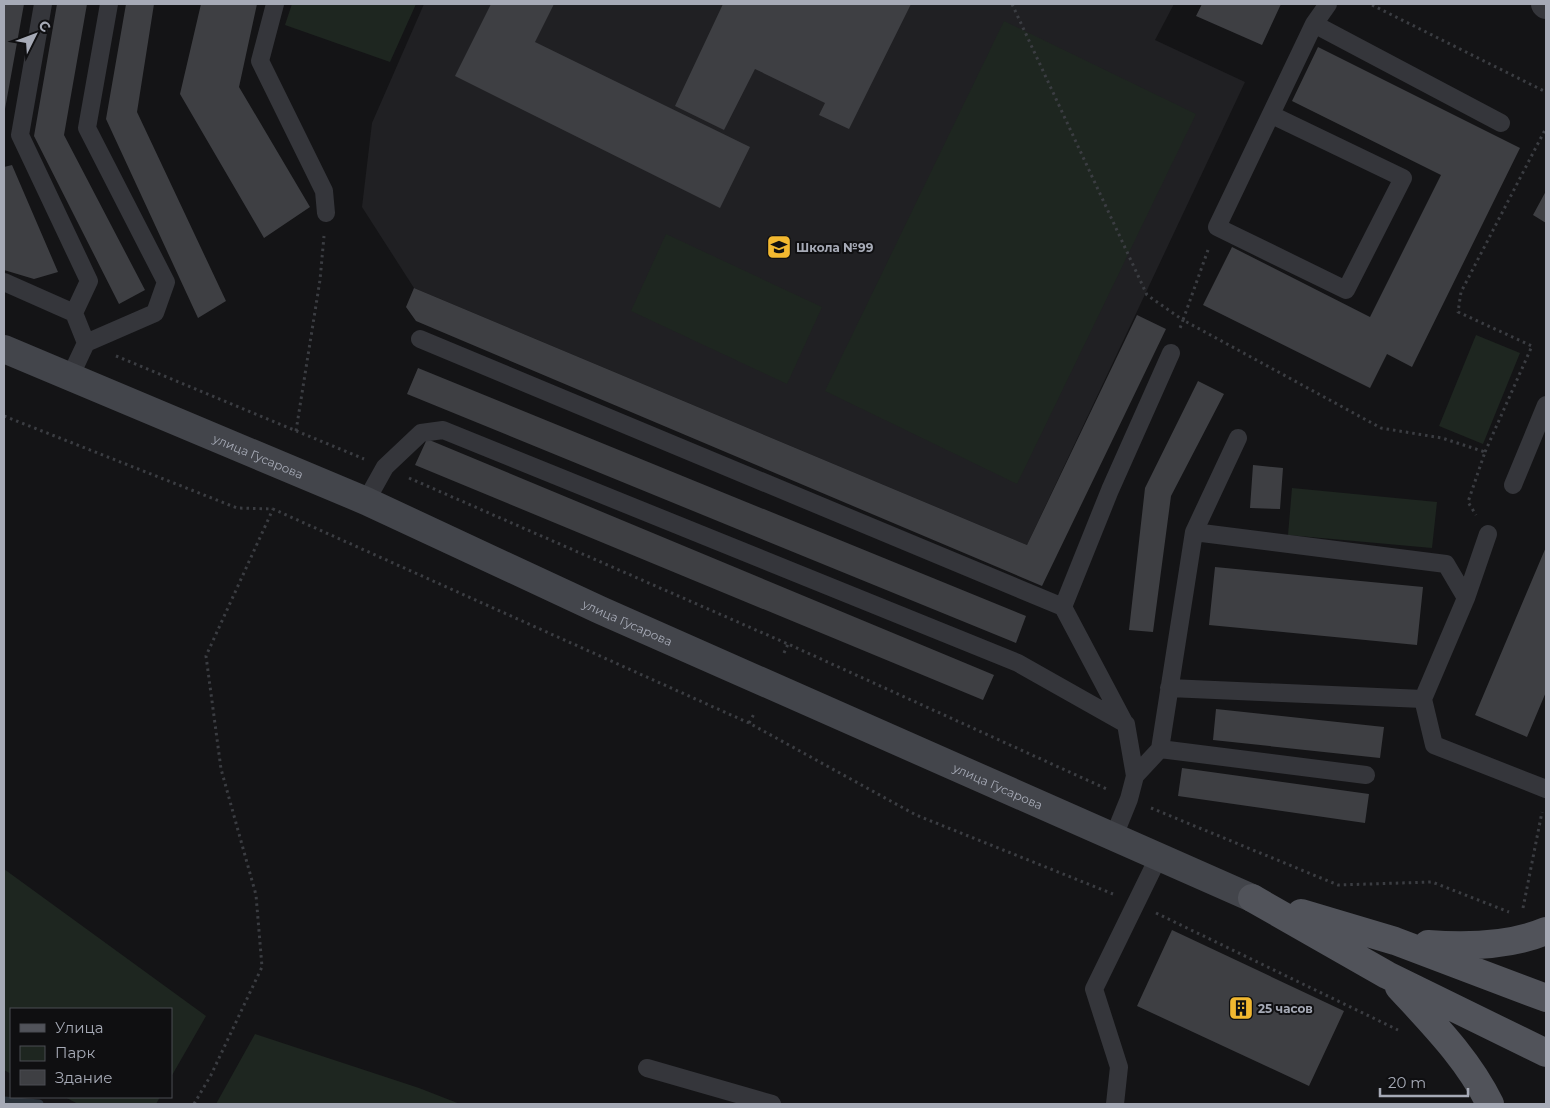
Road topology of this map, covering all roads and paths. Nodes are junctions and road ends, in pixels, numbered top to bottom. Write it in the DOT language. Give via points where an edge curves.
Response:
graph roads {
  1 [pos="43,4"];
  2 [pos="109,4"];
  3 [pos="275,4"];
  4 [pos="1012,4"];
  5 [pos="1328,4"];
  6 [pos="1372,6"];
  7 [pos="1314,24"];
  8 [pos="1546,92"];
  9 [pos="1272,115"];
  10 [pos="1501,123"];
  11 [pos="1546,128"];
  12 [pos="326,213"];
  13 [pos="1217,227"];
  14 [pos="4,282"];
  15 [pos="74,313"];
  16 [pos="1183,320"];
  17 [pos="420,339"];
  18 [pos="86,343"];
  19 [pos="4,349"];
  20 [pos="1171,353"];
  21 [pos="70,377"];
  22 [pos="1546,405"];
  23 [pos="4,416"];
  24 [pos="296,431"];
  25 [pos="1238,438"];
  26 [pos="1486,452"];
  27 [pos="385,467"];
  28 [pos="1513,485"];
  29 [pos="366,501"];
  30 [pos="272,509"];
  31 [pos="1194,532"];
  32 [pos="1488,534"];
  33 [pos="1466,598"];
  34 [pos="1063,607"];
  35 [pos="788,644"];
  36 [pos="784,653"];
  37 [pos="1169,688"];
  38 [pos="1423,698"];
  39 [pos="754,714"];
  40 [pos="749,724"];
  41 [pos="1126,724"];
  42 [pos="1160,749"];
  43 [pos="1366,775"];
  44 [pos="1135,776"];
  45 [pos="1546,790"];
  46 [pos="1130,799"];
  47 [pos="1543,807"];
  48 [pos="1114,836"];
  49 [pos="1158,858"];
  50 [pos="1252,898"];
  51 [pos="1135,903"];
  52 [pos="1512,913"];
  53 [pos="1521,916"];
  54 [pos="1546,931"];
  55 [pos="1395,941"];
  56 [pos="1387,975"];
  57 [pos="1546,998"];
  58 [pos="1400,1031"];
  59 [pos="1546,1053"];
  60 [pos="647,1068"];
  61 [pos="194,1104"];
  62 [pos="772,1104"];
  63 [pos="1115,1104"];
  64 [pos="1490,1104"];
  1 -- 15 [label="lane" via="20,135 89,282"];
  2 -- 18 [label="lane" via="87,128 166,282 155,313"];
  3 -- 12 [label="lane" via="260,60 324,191"];
  4 -- 16 [label="path" via="1147,295"];
  5 -- 7 [label="lane"];
  6 -- 8 [label="path"];
  7 -- 9 [label="lane"];
  7 -- 10 [label="lane"];
  9 -- 13 [label="lane"];
  9 -- 13 [label="lane" via="1403,178 1346,290"];
  11 -- 26 [label="path" via="1462,292 1458,312 1532,346"];
  12 -- 24 [label="path" via="320,280"];
  13 -- 16 [label="path"];
  14 -- 15 [label="lane"];
  15 -- 18 [label="lane"];
  16 -- 26 [label="path" via="1381,428 1442,438"];
  17 -- 34 [label="lane"];
  18 -- 21 [label="lane"];
  18 -- 24 [label="path"];
  19 -- 21 [label="main road, улица Гусарова"];
  20 -- 34 [label="lane" via="1110,490"];
  21 -- 29 [label="main road, улица Гусарова"];
  22 -- 28 [label="lane"];
  23 -- 30 [label="path" via="237,508"];
  24 -- 27 [label="path"];
  25 -- 31 [label="lane"];
  26 -- 32 [label="path" via="1468,502"];
  27 -- 29 [label="lane"];
  27 -- 35 [label="path"];
  27 -- 41 [label="lane" via="420,433 443,430 1018,663"];
  29 -- 48 [label="main road, улица Гусарова" via="600,610"];
  30 -- 40 [label="path"];
  30 -- 61 [label="path" via="206,656 222,769 256,895 262,968"];
  31 -- 33 [label="lane" via="1446,564"];
  31 -- 37 [label="lane"];
  32 -- 33 [label="lane"];
  33 -- 38 [label="lane"];
  34 -- 41 [label="lane"];
  35 -- 36 [label="path"];
  35 -- 46 [label="path"];
  37 -- 38 [label="lane"];
  37 -- 42 [label="lane"];
  38 -- 45 [label="lane" via="1434,744"];
  39 -- 40 [label="path"];
  40 -- 51 [label="path" via="916,815"];
  41 -- 44 [label="lane"];
  42 -- 43 [label="lane"];
  42 -- 44 [label="lane"];
  44 -- 46 [label="lane"];
  46 -- 48 [label="lane"];
  46 -- 52 [label="path" via="1338,885 1432,882"];
  47 -- 53 [label="path"];
  48 -- 49 [label="main road, улица Гусарова"];
  49 -- 50 [label="main road, улица Гусарова"];
  49 -- 51 [label="lane"];
  50 -- 55 [label="main road"];
  50 -- 56 [label="main road"];
  51 -- 58 [label="path"];
  51 -- 63 [label="lane" via="1094,989 1119,1066"];
  54 -- 55 [label="main road" via="1527,939 1461,947"];
  55 -- 57 [label="main road"];
  56 -- 59 [label="main road"];
  56 -- 64 [label="main road" via="1450,1042 1478,1080"];
  60 -- 62 [label="lane"];
}
